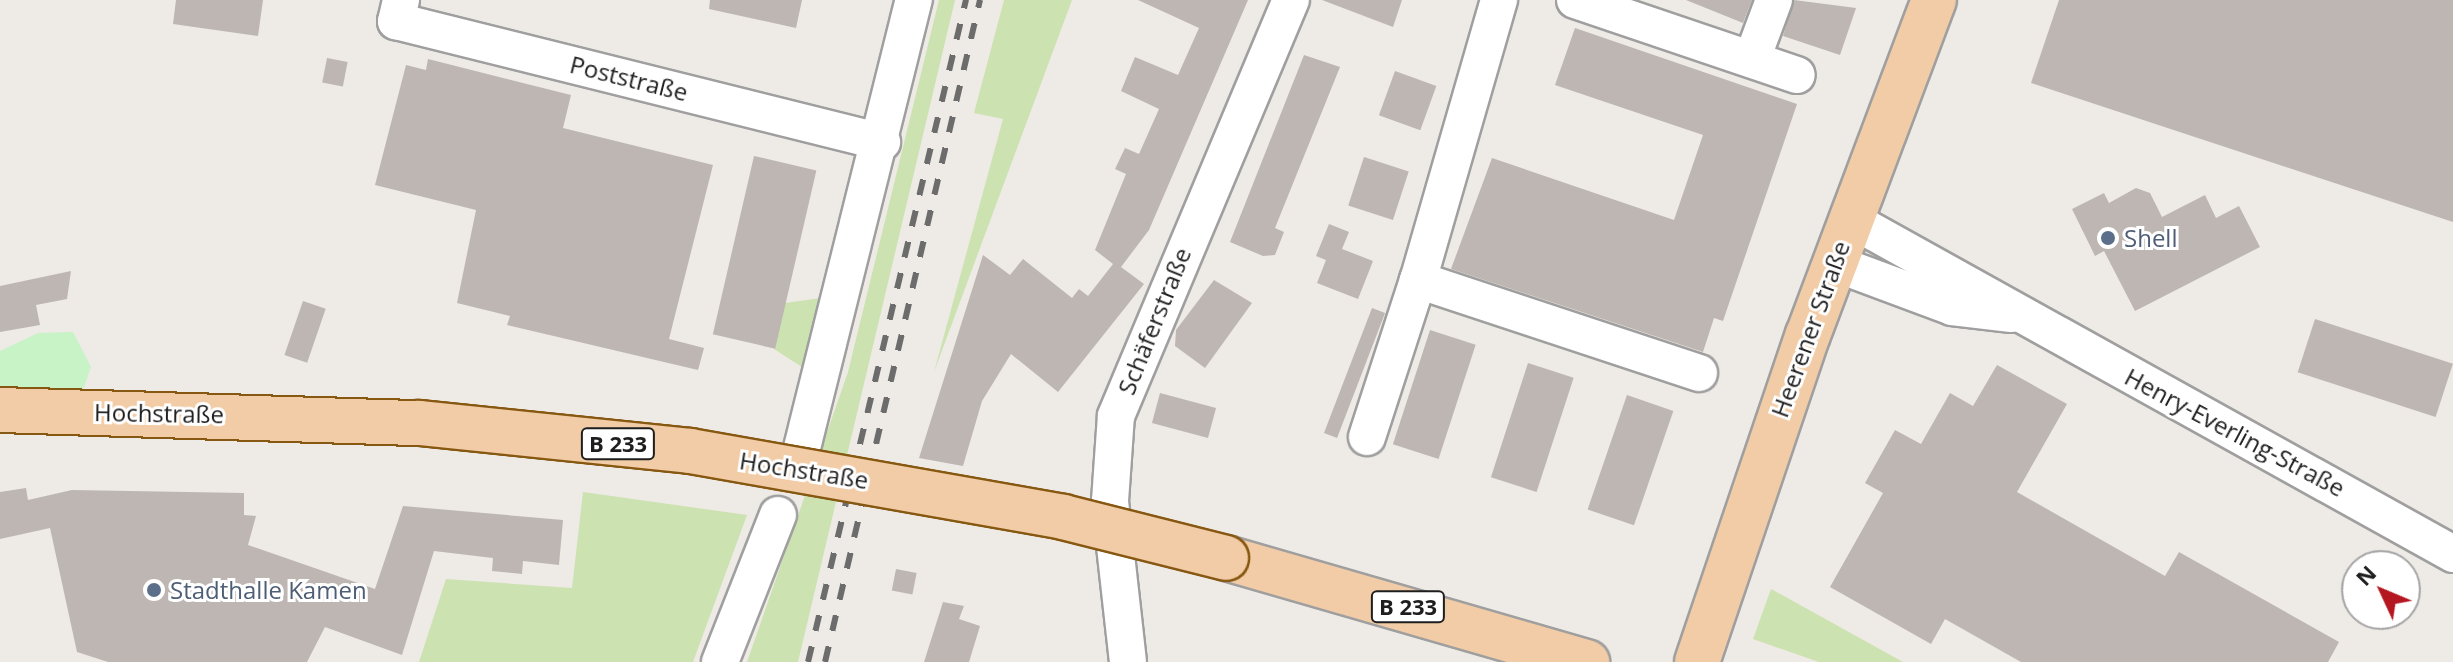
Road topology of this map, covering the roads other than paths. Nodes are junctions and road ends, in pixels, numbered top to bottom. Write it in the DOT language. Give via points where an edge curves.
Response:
graph roads {
  1 [pos="401,0"];
  2 [pos="914,0"];
  3 [pos="1291,0"];
  4 [pos="1499,0"];
  5 [pos="1575,0"];
  6 [pos="1774,0"];
  7 [pos="1934,0"];
  8 [pos="1635,9"];
  9 [pos="1752,59"];
  10 [pos="1797,75"];
  11 [pos="882,142"];
  12 [pos="1850,219"];
  13 [pos="1834,263"];
  14 [pos="1418,280"];
  15 [pos="2013,314"];
  16 [pos="1699,373"];
  17 [pos="0,410"];
  18 [pos="1367,437"];
  19 [pos="0,439"];
  20 [pos="802,448"];
  21 [pos="778,515"];
  22 [pos="2453,554"];
  23 [pos="1223,570"];
  24 [pos="720,662"];
  25 [pos="1128,662"];
  26 [pos="1492,662"];
  27 [pos="1587,662"];
  28 [pos="1697,662"];
  1 -- 11 [label="street, Poststraße" via="396,21"];
  2 -- 11 [label="street"];
  3 -- 25 [label="street, Schäferstraße" via="1116,416 1110,501"];
  4 -- 14 [label="street"];
  5 -- 8 [label="street"];
  6 -- 9 [label="street"];
  7 -- 12 [label="main road, Heerener Straße"];
  8 -- 9 [label="street"];
  9 -- 10 [label="street"];
  11 -- 20 [label="street"];
  12 -- 13 [label="main road, Heerener Straße"];
  12 -- 15 [label="street, Henry-Everling-Straße" via="1963,277"];
  13 -- 15 [label="street, Henry-Everling-Straße" via="1952,307"];
  13 -- 28 [label="main road, Heerener Straße"];
  14 -- 16 [label="street"];
  14 -- 18 [label="street"];
  15 -- 22 [label="street, Henry-Everling-Straße"];
  17 -- 23 [label="main road, Hochstraße / B 233, bridge" via="404,422 690,451 1063,517"];
  19 -- 23 [label="main road, Hochstraße / B 233" via="323,448 687,480"];
  21 -- 24 [label="street"];
  23 -- 26 [label="main road, Hochstraße / B 233"];
  23 -- 27 [label="main road, Hochstraße / B 233"];
}
